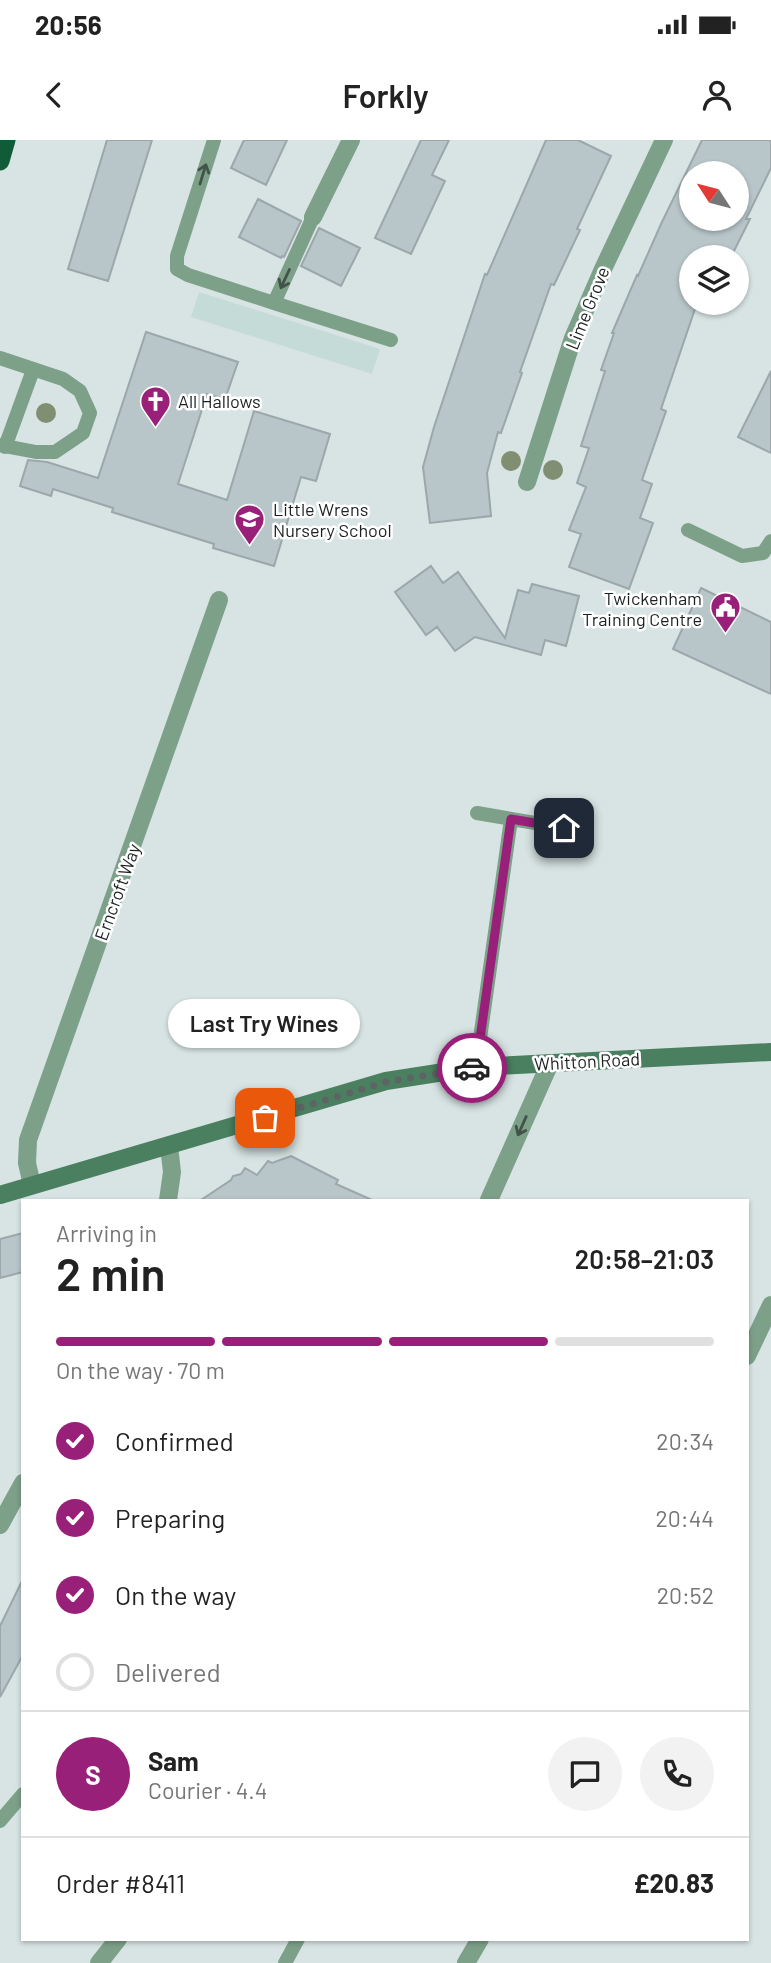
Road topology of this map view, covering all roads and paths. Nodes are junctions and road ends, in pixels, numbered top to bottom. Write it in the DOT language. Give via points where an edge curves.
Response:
graph roads {
  1 [pos="6,140"];
  2 [pos="214,140"];
  3 [pos="351,140"];
  4 [pos="664,140"];
  5 [pos="0,161"];
  6 [pos="313,217"];
  7 [pos="274,303"];
  8 [pos="391,340"];
  9 [pos="0,358"];
  10 [pos="33,370"];
  11 [pos="2,446"];
  12 [pos="527,482"];
  13 [pos="688,530"];
  14 [pos="771,541"];
  15 [pos="219,600"];
  16 [pos="477,813"];
  17 [pos="511,819"];
  18 [pos="564,828"];
  19 [pos="771,1052"];
  20 [pos="550,1063"];
  21 [pos="476,1067"];
  22 [pos="169,1146"];
  23 [pos="32,1185"];
  24 [pos="0,1195"];
  25 [pos="168,1199"];
  26 [pos="489,1199"];
  27 [pos="771,1305"];
  28 [pos="749,1352"];
  29 [pos="21,1487"];
  30 [pos="0,1525"];
  31 [pos="21,1796"];
  32 [pos="0,1821"];
  33 [pos="116,1941"];
  34 [pos="297,1941"];
  35 [pos="479,1941"];
  36 [pos="99,1963"];
  37 [pos="285,1963"];
  38 [pos="466,1963"];
  1 -- 5 [label="highway"];
  7 -- 2 [label="lane, one-way" via="177,269 177,256"];
  3 -- 6 [label="street"];
  4 -- 12 [label="street, Lime Grove" via="573,338"];
  6 -- 7 [label="lane, one-way"];
  7 -- 8 [label="lane"];
  9 -- 10 [label="lane"];
  10 -- 11 [label="lane"];
  10 -- 11 [label="lane" via="63,379 80,391 90,414 83,433 55,452"];
  13 -- 14 [label="lane" via="743,556 763,553"];
  15 -- 23 [label="street, Erncroft Way" via="28,1140"];
  16 -- 17 [label="lane"];
  17 -- 18 [label="lane"];
  17 -- 21 [label="lane"];
  19 -- 20 [label="main road, Whitton Road"];
  20 -- 21 [label="main road, Whitton Road"];
  20 -- 26 [label="street, one-way"];
  21 -- 22 [label="main road, Whitton Road" via="386,1082"];
  22 -- 23 [label="main road, Whitton Road"];
  22 -- 25 [label="street" via="173,1172"];
  23 -- 24 [label="main road, Whitton Road"];
  27 -- 28 [label="street"];
  29 -- 30 [label="street"];
  31 -- 32 [label="lane"];
  33 -- 36 [label="street"];
  34 -- 37 [label="lane"];
  35 -- 38 [label="street"];
}
